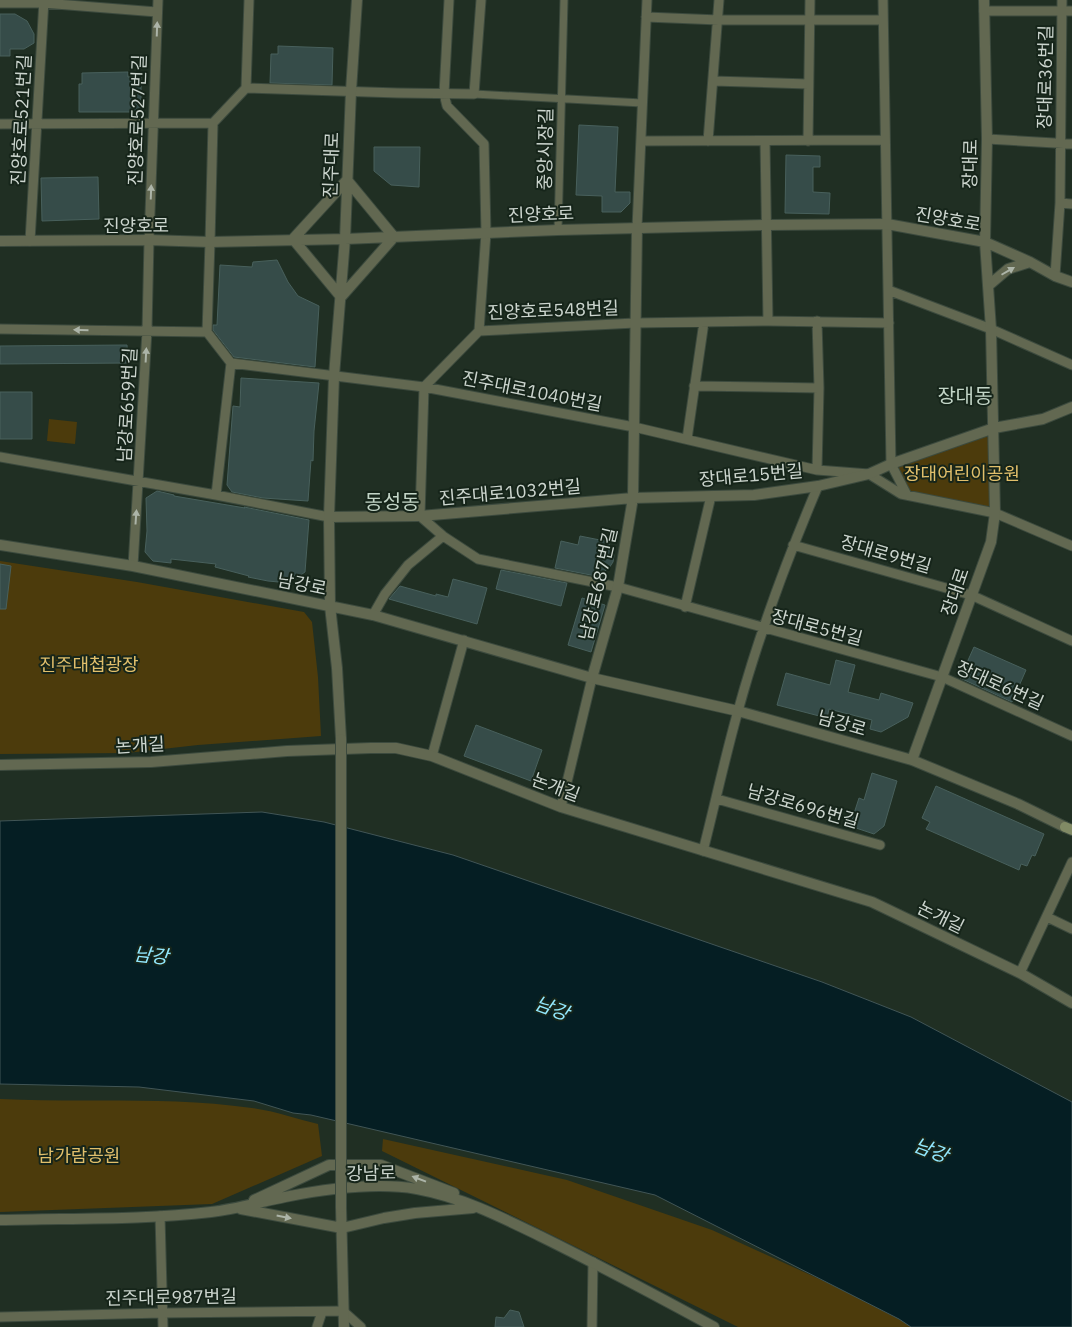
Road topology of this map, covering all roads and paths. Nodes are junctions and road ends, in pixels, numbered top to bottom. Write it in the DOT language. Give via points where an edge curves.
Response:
graph roads {
  1 [pos="158,0"];
  2 [pos="249,0"];
  3 [pos="357,0"];
  4 [pos="449,0"];
  5 [pos="481,0"];
  6 [pos="564,0"];
  7 [pos="647,0"];
  8 [pos="719,0"];
  9 [pos="810,0"];
  10 [pos="883,0"];
  11 [pos="984,0"];
  12 [pos="1062,0"];
  13 [pos="44,2"];
  14 [pos="0,3"];
  15 [pos="1062,11"];
  16 [pos="1072,11"];
  17 [pos="158,12"];
  18 [pos="984,12"];
  19 [pos="646,17"];
  20 [pos="718,20"];
  21 [pos="810,20"];
  22 [pos="883,20"];
  23 [pos="713,80"];
  24 [pos="808,84"];
  25 [pos="246,88"];
  26 [pos="351,91"];
  27 [pos="444,94"];
  28 [pos="474,94"];
  29 [pos="561,98"];
  30 [pos="642,103"];
  31 [pos="153,122"];
  32 [pos="36,123"];
  33 [pos="212,123"];
  34 [pos="0,124"];
  35 [pos="987,139"];
  36 [pos="808,140"];
  37 [pos="885,140"];
  38 [pos="641,141"];
  39 [pos="708,141"];
  40 [pos="765,141"];
  41 [pos="1061,144"];
  42 [pos="1072,144"];
  43 [pos="347,180"];
  44 [pos="1060,204"];
  45 [pos="1072,204"];
  46 [pos="887,224"];
  47 [pos="766,225"];
  48 [pos="637,228"];
  49 [pos="558,230"];
  50 [pos="486,233"];
  51 [pos="394,237"];
  52 [pos="293,239"];
  53 [pos="345,239"];
  54 [pos="149,240"];
  55 [pos="0,241"];
  56 [pos="30,241"];
  57 [pos="210,242"];
  58 [pos="985,242"];
  59 [pos="1030,262"];
  60 [pos="1054,276"];
  61 [pos="1072,282"];
  62 [pos="988,286"];
  63 [pos="888,290"];
  64 [pos="341,297"];
  65 [pos="768,321"];
  66 [pos="817,321"];
  67 [pos="704,322"];
  68 [pos="635,323"];
  69 [pos="888,323"];
  70 [pos="991,328"];
  71 [pos="0,329"];
  72 [pos="148,331"];
  73 [pos="479,331"];
  74 [pos="207,332"];
  75 [pos="231,363"];
  76 [pos="1072,365"];
  77 [pos="334,376"];
  78 [pos="694,386"];
  79 [pos="424,387"];
  80 [pos="819,388"];
  81 [pos="1072,407"];
  82 [pos="634,427"];
  83 [pos="994,428"];
  84 [pos="687,439"];
  85 [pos="0,457"];
  86 [pos="891,464"];
  87 [pos="817,470"];
  88 [pos="869,474"];
  89 [pos="139,481"];
  90 [pos="818,486"];
  91 [pos="216,495"];
  92 [pos="907,495"];
  93 [pos="711,496"];
  94 [pos="633,498"];
  95 [pos="995,513"];
  96 [pos="420,516"];
  97 [pos="329,517"];
  98 [pos="443,536"];
  99 [pos="0,545"];
  100 [pos="793,545"];
  101 [pos="1072,546"];
  102 [pos="133,566"];
  103 [pos="618,588"];
  104 [pos="971,595"];
  105 [pos="330,606"];
  106 [pos="685,606"];
  107 [pos="373,615"];
  108 [pos="763,629"];
  109 [pos="464,640"];
  110 [pos="1072,641"];
  111 [pos="942,677"];
  112 [pos="592,678"];
  113 [pos="738,711"];
  114 [pos="1072,736"];
  115 [pos="432,756"];
  116 [pos="912,760"];
  117 [pos="0,765"];
  118 [pos="717,799"];
  119 [pos="561,807"];
  120 [pos="1068,828"];
  121 [pos="880,845"];
  122 [pos="703,851"];
  123 [pos="1072,862"];
  124 [pos="1047,917"];
  125 [pos="1072,929"];
  126 [pos="1020,973"];
  127 [pos="1072,1003"];
  128 [pos="479,1207"];
  129 [pos="236,1208"];
  130 [pos="160,1216"];
  131 [pos="0,1220"];
  132 [pos="342,1228"];
  133 [pos="593,1262"];
  134 [pos="343,1311"];
  135 [pos="322,1312"];
  136 [pos="162,1313"];
  137 [pos="0,1317"];
  138 [pos="163,1327"];
  139 [pos="317,1327"];
  140 [pos="344,1327"];
  141 [pos="361,1327"];
  142 [pos="592,1327"];
  143 [pos="714,1327"];
  1 -- 17 [label="street, 진양호로527번길"];
  2 -- 25 [label="street"];
  3 -- 26 [label="street, 진주대로"];
  4 -- 27 [label="street"];
  5 -- 28 [label="street"];
  6 -- 29 [label="street, 중앙시장길"];
  7 -- 19 [label="street"];
  8 -- 20 [label="street"];
  9 -- 21 [label="street"];
  10 -- 22 [label="street"];
  11 -- 18 [label="street, 장대로"];
  12 -- 15 [label="street, 장대로36번길"];
  13 -- 14 [label="street"];
  13 -- 17 [label="street"];
  13 -- 32 [label="street, 진양호로521번길"];
  15 -- 16 [label="street"];
  15 -- 18 [label="street"];
  15 -- 41 [label="street, 장대로36번길"];
  31 -- 17 [label="street, 진양호로527번길, one-way"];
  18 -- 35 [label="street, 장대로"];
  19 -- 20 [label="street"];
  19 -- 30 [label="street"];
  20 -- 21 [label="street"];
  20 -- 23 [label="street"];
  21 -- 22 [label="street"];
  21 -- 24 [label="street"];
  22 -- 37 [label="street"];
  23 -- 24 [label="street"];
  23 -- 39 [label="street"];
  24 -- 36 [label="street"];
  25 -- 26 [label="street"];
  25 -- 33 [label="street"];
  26 -- 27 [label="street"];
  26 -- 43 [label="street, 진주대로"];
  27 -- 28 [label="street"];
  27 -- 50 [label="street, 진양호로548번길" via="447,106 484,144"];
  28 -- 29 [label="street, 중앙시장길"];
  29 -- 30 [label="street, 중앙시장길"];
  29 -- 49 [label="street, 중앙시장길"];
  30 -- 38 [label="street"];
  31 -- 32 [label="street"];
  31 -- 33 [label="street"];
  54 -- 31 [label="street, 진양호로527번길, one-way"];
  32 -- 34 [label="street"];
  32 -- 56 [label="street, 진양호로521번길"];
  33 -- 57 [label="street"];
  35 -- 41 [label="street, 장대로36번길"];
  35 -- 58 [label="street, 장대로"];
  36 -- 37 [label="street"];
  36 -- 40 [label="street"];
  37 -- 46 [label="street"];
  38 -- 39 [label="street"];
  38 -- 48 [label="street"];
  39 -- 40 [label="street"];
  40 -- 47 [label="street"];
  41 -- 42 [label="street, 장대로36번길"];
  41 -- 44 [label="street"];
  43 -- 51 [label="street"];
  43 -- 52 [label="street"];
  43 -- 53 [label="street, 진주대로"];
  44 -- 45 [label="street"];
  44 -- 60 [label="street"];
  46 -- 47 [label="street, 진양호로"];
  46 -- 58 [label="street, 진양호로"];
  46 -- 63 [label="street"];
  47 -- 48 [label="street, 진양호로"];
  47 -- 65 [label="street"];
  48 -- 49 [label="street, 진양호로"];
  48 -- 68 [label="street, 남강로687번길"];
  49 -- 50 [label="street, 진양호로"];
  50 -- 51 [label="street, 진양호로"];
  50 -- 73 [label="street, 진양호로548번길"];
  51 -- 53 [label="street, 진양호로"];
  51 -- 64 [label="street"];
  52 -- 53 [label="street, 진양호로"];
  52 -- 57 [label="street, 진양호로"];
  52 -- 64 [label="street"];
  53 -- 64 [label="street, 진주대로"];
  54 -- 56 [label="street, 진양호로"];
  54 -- 57 [label="street, 진양호로"];
  54 -- 72 [label="street, 남강로659번길"];
  55 -- 56 [label="street, 진양호로"];
  57 -- 74 [label="street"];
  58 -- 59 [label="street, 진양호로"];
  58 -- 62 [label="street, 장대로"];
  59 -- 60 [label="street, 진양호로"];
  62 -- 59 [label="street, one-way" via="1008,270"];
  60 -- 61 [label="street, 진양호로"];
  62 -- 70 [label="street, 장대로"];
  63 -- 69 [label="street"];
  63 -- 70 [label="street"];
  64 -- 77 [label="street, 진주대로"];
  65 -- 66 [label="street, 진양호로548번길"];
  65 -- 67 [label="street, 진양호로548번길"];
  66 -- 69 [label="street, 진양호로548번길"];
  66 -- 80 [label="street"];
  67 -- 68 [label="street, 진양호로548번길"];
  67 -- 78 [label="street"];
  68 -- 73 [label="street, 진양호로548번길"];
  68 -- 82 [label="street, 남강로687번길"];
  69 -- 86 [label="street"];
  70 -- 76 [label="street"];
  70 -- 83 [label="street, 장대로"];
  72 -- 71 [label="street, 남강로659번길, one-way"];
  72 -- 74 [label="street"];
  89 -- 72 [label="street, 남강로659번길, one-way"];
  73 -- 79 [label="street"];
  74 -- 75 [label="street"];
  75 -- 77 [label="street, 진주대로1040번길"];
  75 -- 91 [label="street"];
  77 -- 79 [label="street, 진주대로1040번길"];
  77 -- 97 [label="street, 진주대로"];
  78 -- 80 [label="street"];
  78 -- 84 [label="street"];
  79 -- 82 [label="street, 진주대로1040번길"];
  79 -- 96 [label="street"];
  80 -- 87 [label="street"];
  81 -- 83 [label="street" via="1043,419"];
  82 -- 84 [label="street, 진주대로1040번길"];
  82 -- 94 [label="street, 남강로687번길"];
  83 -- 86 [label="street"];
  83 -- 95 [label="street, 장대로"];
  84 -- 87 [label="street, 진주대로1040번길"];
  85 -- 89 [label="street"];
  86 -- 88 [label="street, 장대로15번길"];
  86 -- 92 [label="street"];
  87 -- 88 [label="street, 진주대로1040번길"];
  88 -- 90 [label="street, 장대로15번길"];
  88 -- 92 [label="street"];
  89 -- 91 [label="street, 남강로659번길"];
  102 -- 89 [label="street, 남강로659번길, one-way"];
  90 -- 93 [label="street, 장대로15번길" via="754,495"];
  90 -- 100 [label="street"];
  91 -- 97 [label="street"];
  92 -- 95 [label="street"];
  93 -- 94 [label="street, 장대로15번길"];
  93 -- 106 [label="street"];
  94 -- 96 [label="street, 진주대로1032번길"];
  94 -- 103 [label="street, 남강로687번길"];
  95 -- 101 [label="street"];
  95 -- 104 [label="street, 장대로" via="991,542"];
  96 -- 97 [label="street, 진주대로1032번길"];
  96 -- 98 [label="street, 장대로5번길"];
  97 -- 105 [label="street, 진주대로"];
  98 -- 103 [label="street, 장대로5번길" via="478,559"];
  98 -- 107 [label="street" via="408,565"];
  99 -- 102 [label="street, 남강로"];
  100 -- 104 [label="street, 장대로9번길"];
  100 -- 108 [label="street"];
  102 -- 105 [label="street, 남강로"];
  103 -- 106 [label="street, 장대로5번길"];
  103 -- 112 [label="street, 남강로687번길"];
  104 -- 110 [label="street, 장대로9번길"];
  104 -- 111 [label="street, 장대로"];
  105 -- 107 [label="street, 남강로"];
  105 -- 132 [label="street, 진주대로, bridge" via="338,668 341,739"];
  106 -- 108 [label="street, 장대로5번길"];
  107 -- 109 [label="street, 남강로"];
  108 -- 111 [label="street, 장대로5번길"];
  108 -- 113 [label="street"];
  109 -- 112 [label="street, 남강로"];
  109 -- 115 [label="street"];
  111 -- 114 [label="street, 장대로6번길"];
  111 -- 116 [label="street, 장대로"];
  112 -- 113 [label="street, 남강로"];
  112 -- 119 [label="street"];
  113 -- 116 [label="street, 남강로"];
  113 -- 118 [label="street"];
  115 -- 117 [label="street, 논개길" via="396,748 371,748 151,762"];
  115 -- 119 [label="street, 논개길"];
  116 -- 120 [label="street, 남강로"];
  118 -- 121 [label="street, 남강로696번길"];
  118 -- 122 [label="street"];
  119 -- 122 [label="street, 논개길"];
  122 -- 126 [label="street, 논개길" via="872,902"];
  123 -- 124 [label="street"];
  124 -- 125 [label="street"];
  124 -- 126 [label="street"];
  126 -- 127 [label="street, 논개길"];
  128 -- 129 [label="street, 강남로" via="415,1189 376,1187 324,1191"];
  128 -- 129 [label="street, one-way" via="464,1196 381,1165 329,1165"];
  128 -- 132 [label="street" via="415,1213"];
  128 -- 133 [label="street, 강남로"];
  129 -- 130 [label="street, 강남로"];
  129 -- 132 [label="street, one-way"];
  130 -- 131 [label="street, 강남로"];
  130 -- 136 [label="street"];
  132 -- 134 [label="street, 진주대로"];
  133 -- 142 [label="street"];
  133 -- 143 [label="street, 강남로"];
  134 -- 135 [label="street, 진주대로987번길"];
  134 -- 140 [label="street, 진주대로"];
  134 -- 141 [label="street"];
  135 -- 136 [label="street, 진주대로987번길"];
  135 -- 139 [label="street"];
  136 -- 137 [label="street, 진주대로987번길"];
  136 -- 138 [label="street"];
}
